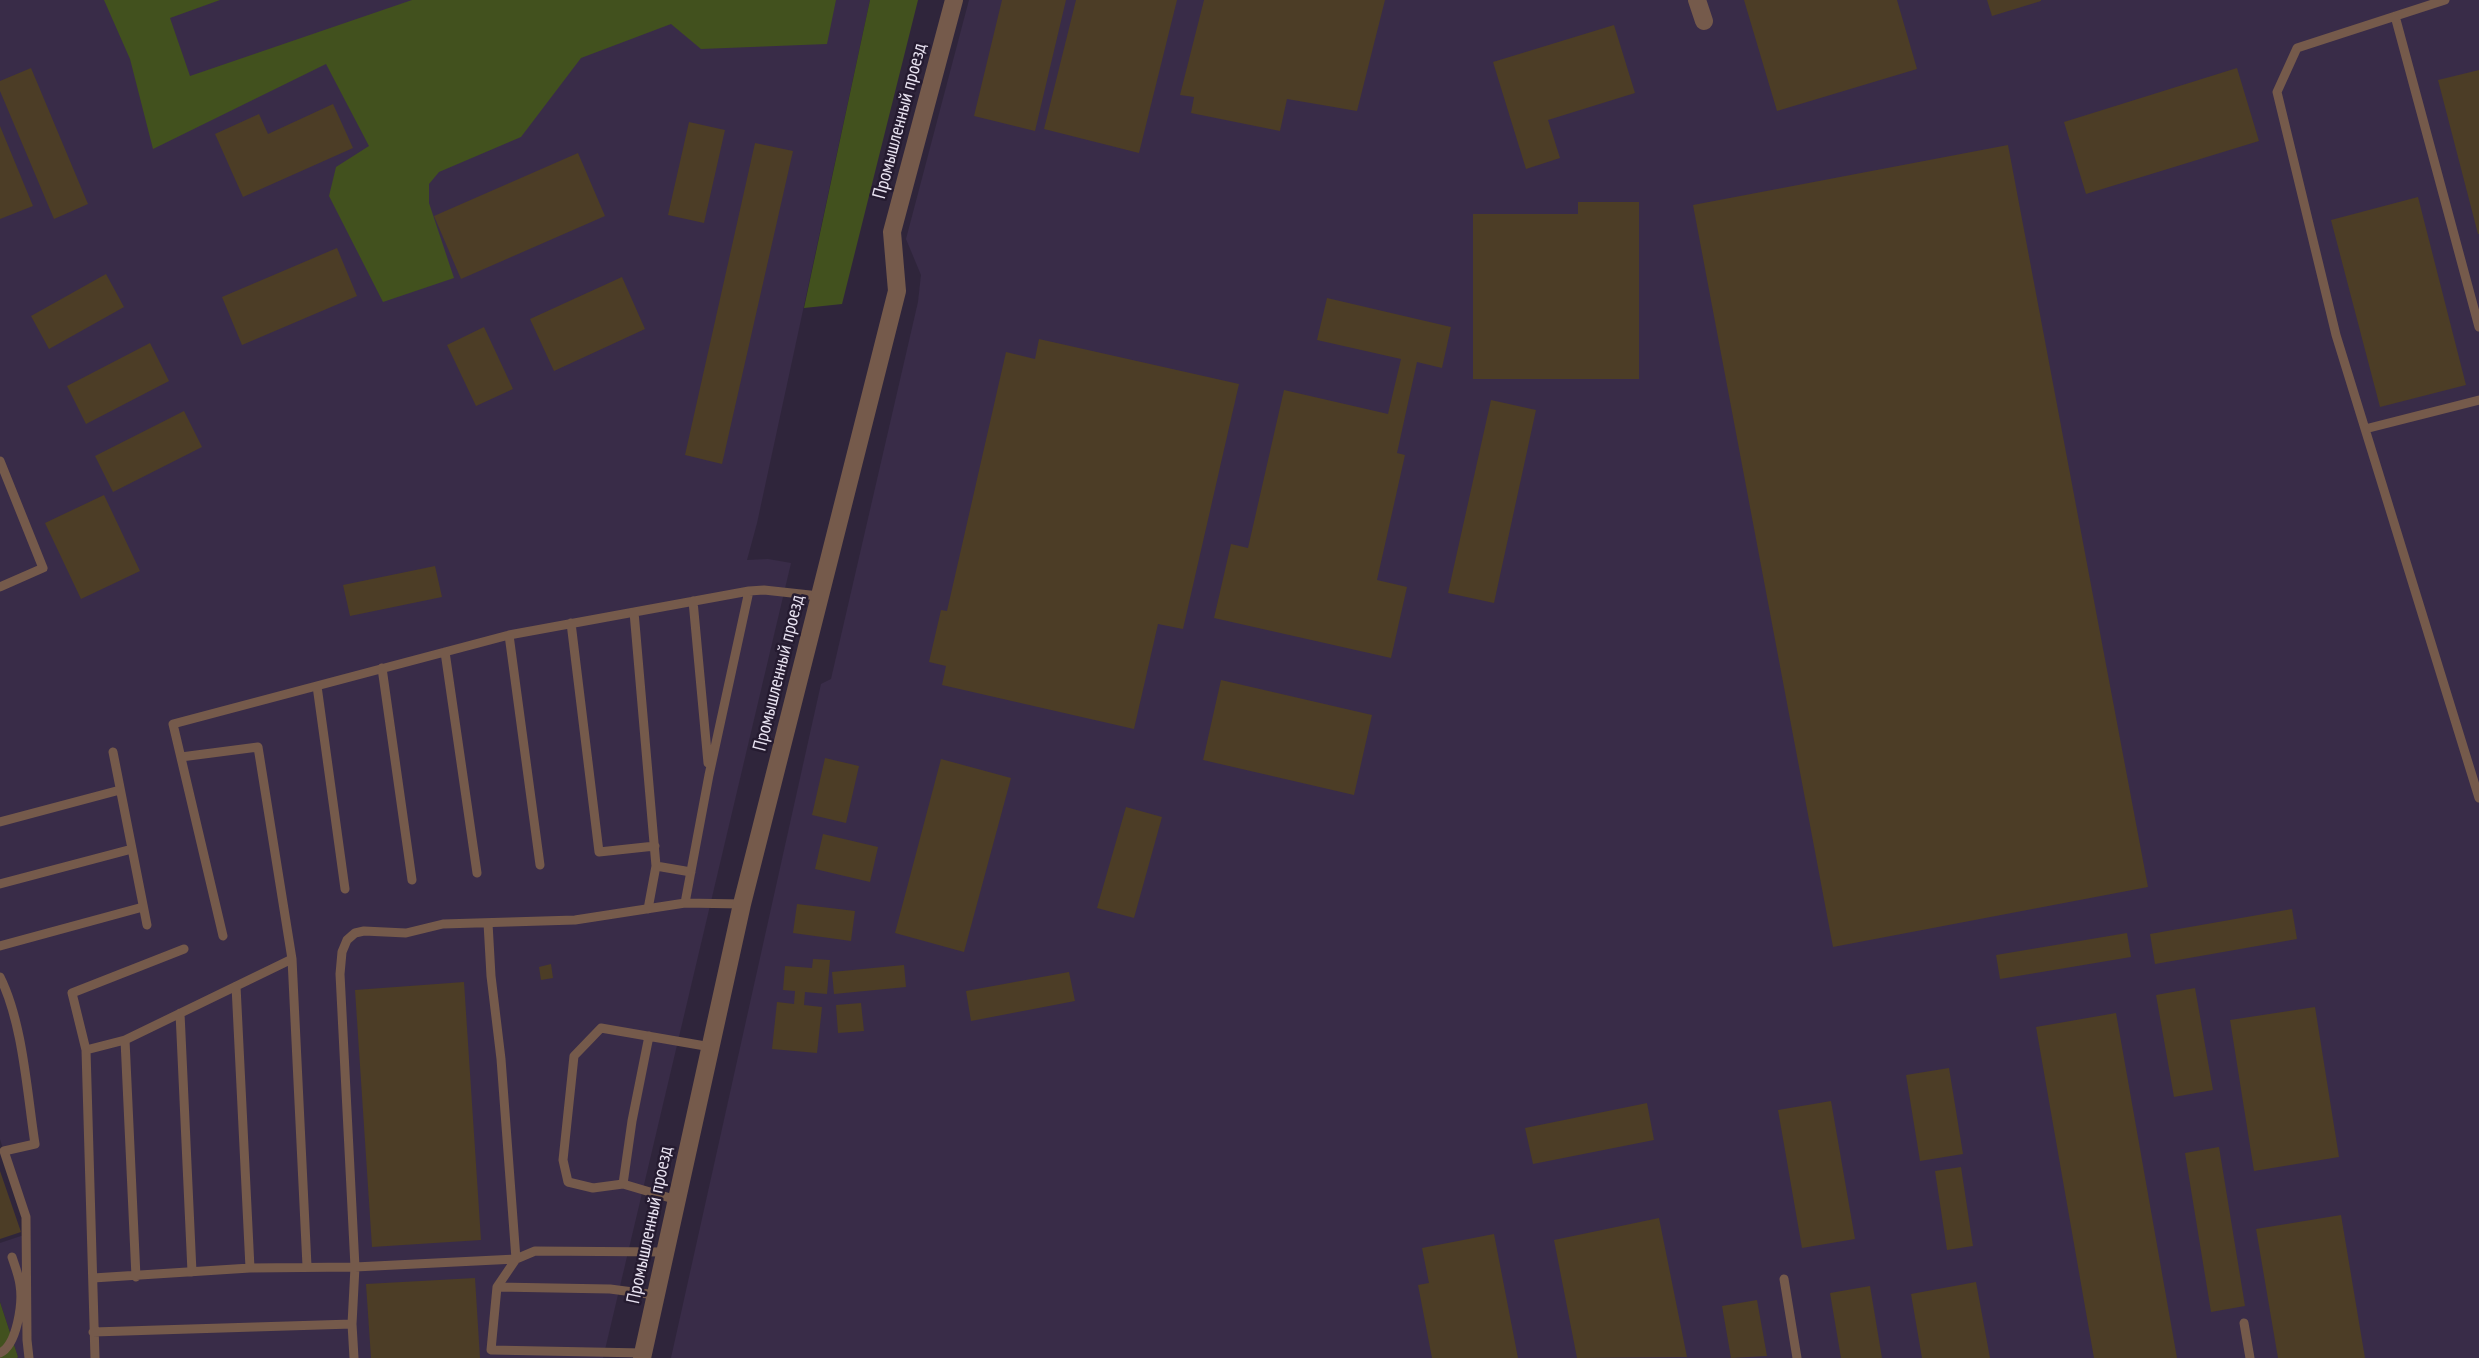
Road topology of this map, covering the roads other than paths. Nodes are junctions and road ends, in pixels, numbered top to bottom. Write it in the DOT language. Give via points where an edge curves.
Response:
graph roads {
  1 [pos="954,0"];
  2 [pos="1697,0"];
  3 [pos="2445,0"];
  4 [pos="2395,16"];
  5 [pos="1704,21"];
  6 [pos="2479,327"];
  7 [pos="2479,400"];
  8 [pos="2365,429"];
  9 [pos="0,461"];
  10 [pos="0,587"];
  11 [pos="749,590"];
  12 [pos="819,596"];
  13 [pos="693,601"];
  14 [pos="634,612"];
  15 [pos="571,623"];
  16 [pos="509,635"];
  17 [pos="445,652"];
  18 [pos="382,668"];
  19 [pos="317,686"];
  20 [pos="113,752"];
  21 [pos="181,757"];
  22 [pos="709,775"];
  23 [pos="120,790"];
  24 [pos="2479,798"];
  25 [pos="0,822"];
  26 [pos="654,846"];
  27 [pos="132,849"];
  28 [pos="540,865"];
  29 [pos="656,866"];
  30 [pos="691,872"];
  31 [pos="477,873"];
  32 [pos="412,880"];
  33 [pos="0,884"];
  34 [pos="345,889"];
  35 [pos="685,903"];
  36 [pos="743,904"];
  37 [pos="143,907"];
  38 [pos="648,909"];
  39 [pos="488,923"];
  40 [pos="147,925"];
  41 [pos="223,936"];
  42 [pos="0,946"];
  43 [pos="184,949"];
  44 [pos="292,959"];
  45 [pos="0,976"];
  46 [pos="236,986"];
  47 [pos="3,988"];
  48 [pos="180,1013"];
  49 [pos="649,1036"];
  50 [pos="125,1040"];
  51 [pos="711,1047"];
  52 [pos="86,1050"];
  53 [pos="623,1184"];
  54 [pos="677,1200"];
  55 [pos="665,1252"];
  56 [pos="12,1257"];
  57 [pos="516,1259"];
  58 [pos="307,1266"];
  59 [pos="355,1267"];
  60 [pos="250,1268"];
  61 [pos="192,1272"];
  62 [pos="136,1277"];
  63 [pos="93,1278"];
  64 [pos="1784,1279"];
  65 [pos="497,1286"];
  66 [pos="656,1295"];
  67 [pos="2245,1323"];
  68 [pos="352,1324"];
  69 [pos="93,1332"];
  70 [pos="0,1353"];
  71 [pos="490,1354"];
  72 [pos="642,1355"];
  73 [pos="29,1358"];
  74 [pos="95,1358"];
  75 [pos="354,1358"];
  76 [pos="1797,1358"];
  77 [pos="2250,1358"];
  1 -- 12 [label="street, Промышленный проезд" via="892,232 897,292"];
  2 -- 5 [label="street"];
  3 -- 4 [label="lane"];
  4 -- 6 [label="lane"];
  4 -- 8 [label="lane" via="2297,48 2277,92 2336,335"];
  7 -- 8 [label="lane"];
  8 -- 24 [label="lane"];
  9 -- 10 [label="lane" via="44,568"];
  11 -- 12 [label="lane"];
  11 -- 13 [label="lane"];
  11 -- 22 [label="lane"];
  12 -- 36 [label="street, Промышленный проезд"];
  13 -- 14 [label="lane"];
  13 -- 22 [label="lane"];
  14 -- 15 [label="lane"];
  14 -- 26 [label="lane"];
  15 -- 16 [label="lane"];
  15 -- 26 [label="lane" via="599,852"];
  16 -- 17 [label="lane"];
  16 -- 28 [label="lane"];
  17 -- 18 [label="lane"];
  17 -- 31 [label="lane"];
  18 -- 19 [label="lane"];
  18 -- 32 [label="lane"];
  19 -- 21 [label="lane" via="173,723"];
  19 -- 34 [label="lane"];
  20 -- 23 [label="lane"];
  21 -- 41 [label="lane"];
  21 -- 44 [label="lane" via="258,747"];
  22 -- 30 [label="lane"];
  23 -- 25 [label="lane"];
  23 -- 27 [label="lane"];
  26 -- 29 [label="lane"];
  27 -- 33 [label="lane"];
  27 -- 37 [label="lane"];
  29 -- 30 [label="lane"];
  29 -- 38 [label="lane"];
  30 -- 35 [label="lane"];
  35 -- 36 [label="lane"];
  35 -- 38 [label="lane"];
  36 -- 51 [label="street, Промышленный проезд"];
  37 -- 40 [label="lane"];
  37 -- 42 [label="lane"];
  38 -- 39 [label="lane" via="575,919"];
  39 -- 57 [label="lane"];
  39 -- 59 [label="lane" via="443,924 406,933 364,931 347,940 342,952"];
  43 -- 52 [label="lane" via="72,993"];
  44 -- 46 [label="lane"];
  44 -- 58 [label="lane"];
  45 -- 47 [label="lane"];
  46 -- 48 [label="lane"];
  46 -- 60 [label="lane"];
  47 -- 73 [label="lane" via="17,1029 35,1144 4,1151 26,1217"];
  48 -- 50 [label="lane"];
  48 -- 61 [label="lane"];
  49 -- 51 [label="lane"];
  49 -- 53 [label="lane"];
  49 -- 53 [label="lane" via="601,1028 574,1056 563,1160 568,1182 593,1188"];
  50 -- 52 [label="lane"];
  50 -- 62 [label="lane"];
  51 -- 54 [label="street, Промышленный проезд"];
  52 -- 63 [label="lane"];
  53 -- 54 [label="lane"];
  54 -- 55 [label="street, Промышленный проезд"];
  55 -- 57 [label="lane" via="535,1251"];
  55 -- 66 [label="street, Промышленный проезд"];
  56 -- 70 [label="lane" via="20,1286 16,1331"];
  57 -- 59 [label="lane"];
  57 -- 65 [label="lane"];
  58 -- 59 [label="lane"];
  58 -- 60 [label="lane"];
  59 -- 68 [label="lane"];
  60 -- 61 [label="lane"];
  61 -- 62 [label="lane"];
  62 -- 63 [label="lane"];
  63 -- 69 [label="lane"];
  64 -- 76 [label="lane"];
  65 -- 66 [label="lane"];
  65 -- 71 [label="lane"];
  66 -- 72 [label="street, Промышленный проезд"];
  67 -- 77 [label="lane"];
  68 -- 69 [label="lane"];
  68 -- 75 [label="lane"];
  69 -- 74 [label="lane"];
  71 -- 72 [label="lane"];
}
